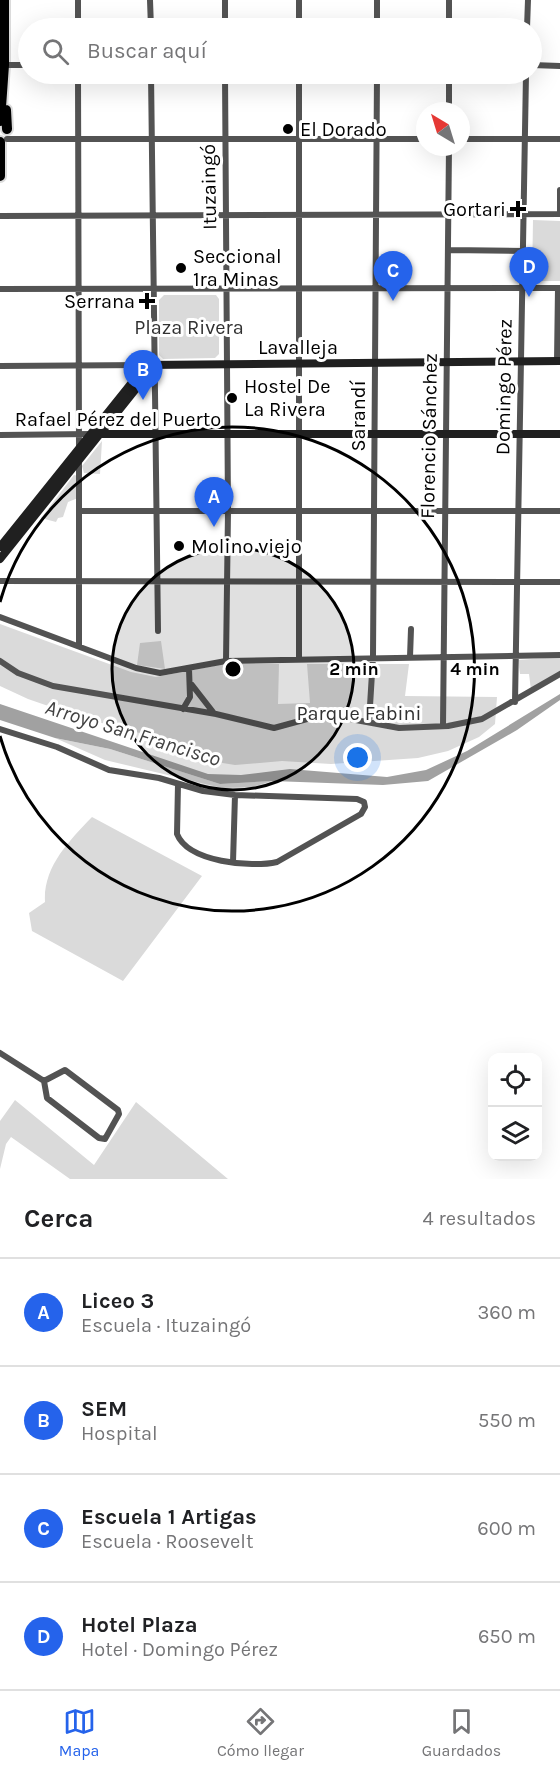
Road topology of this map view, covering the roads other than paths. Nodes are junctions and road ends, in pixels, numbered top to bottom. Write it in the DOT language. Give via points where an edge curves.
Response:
graph roads {
  1 [pos="4,0"];
  2 [pos="78,0"];
  3 [pos="150,0"];
  4 [pos="225,0"];
  5 [pos="299,0"];
  6 [pos="377,0"];
  7 [pos="449,0"];
  8 [pos="528,0"];
  9 [pos="78,18"];
  10 [pos="151,18"];
  11 [pos="225,18"];
  12 [pos="299,18"];
  13 [pos="377,18"];
  14 [pos="449,18"];
  15 [pos="527,18"];
  16 [pos="2,65"];
  17 [pos="18,65"];
  18 [pos="542,65"];
  19 [pos="560,66"];
  20 [pos="78,84"];
  21 [pos="151,84"];
  22 [pos="225,84"];
  23 [pos="299,84"];
  24 [pos="377,84"];
  25 [pos="449,84"];
  26 [pos="526,84"];
  27 [pos="449,102"];
  28 [pos="2,133"];
  29 [pos="224,138"];
  30 [pos="78,139"];
  31 [pos="152,139"];
  32 [pos="299,139"];
  33 [pos="376,139"];
  34 [pos="416,139"];
  35 [pos="470,139"];
  36 [pos="525,139"];
  37 [pos="560,139"];
  38 [pos="449,156"];
  39 [pos="0,176"];
  40 [pos="560,190"];
  41 [pos="376,214"];
  42 [pos="448,214"];
  43 [pos="524,214"];
  44 [pos="560,214"];
  45 [pos="153,215"];
  46 [pos="226,215"];
  47 [pos="299,215"];
  48 [pos="0,216"];
  49 [pos="78,216"];
  50 [pos="448,250"];
  51 [pos="523,251"];
  52 [pos="522,288"];
  53 [pos="559,288"];
  54 [pos="78,289"];
  55 [pos="226,289"];
  56 [pos="299,289"];
  57 [pos="376,289"];
  58 [pos="447,289"];
  59 [pos="0,290"];
  60 [pos="154,291"];
  61 [pos="558,361"];
  62 [pos="447,362"];
  63 [pos="520,362"];
  64 [pos="299,363"];
  65 [pos="375,363"];
  66 [pos="227,364"];
  67 [pos="151,365"];
  68 [pos="0,366"];
  69 [pos="78,366"];
  70 [pos="95,434"];
  71 [pos="156,434"];
  72 [pos="299,434"];
  73 [pos="375,434"];
  74 [pos="446,434"];
  75 [pos="519,434"];
  76 [pos="560,434"];
  77 [pos="0,435"];
  78 [pos="79,435"];
  79 [pos="227,435"];
  80 [pos="79,450"];
  81 [pos="79,459"];
  82 [pos="79,511"];
  83 [pos="156,511"];
  84 [pos="228,511"];
  85 [pos="299,511"];
  86 [pos="374,511"];
  87 [pos="445,511"];
  88 [pos="518,511"];
  89 [pos="560,511"];
  90 [pos="21,528"];
  91 [pos="0,547"];
  92 [pos="0,559"];
  93 [pos="0,582"];
  94 [pos="560,582"];
  95 [pos="79,584"];
  96 [pos="157,584"];
  97 [pos="228,584"];
  98 [pos="300,584"];
  99 [pos="374,584"];
  100 [pos="444,584"];
  101 [pos="516,584"];
  102 [pos="0,617"];
  103 [pos="411,629"];
  104 [pos="158,631"];
  105 [pos="79,646"];
  106 [pos="560,655"];
  107 [pos="515,656"];
  108 [pos="373,657"];
  109 [pos="410,657"];
  110 [pos="443,657"];
  111 [pos="299,658"];
  112 [pos="0,660"];
  113 [pos="226,661"];
  114 [pos="189,669"];
  115 [pos="560,674"];
  116 [pos="191,685"];
  117 [pos="515,702"];
  118 [pos="183,709"];
  119 [pos="216,714"];
  120 [pos="369,722"];
  121 [pos="443,726"];
  122 [pos="0,729"];
  123 [pos="178,784"];
  124 [pos="235,795"];
  125 [pos="233,862"];
  126 [pos="0,1053"];
  127 [pos="44,1081"];
  1 -- 16 [label="highway"];
  2 -- 9 [label="street"];
  3 -- 10 [label="street"];
  4 -- 11 [label="street"];
  5 -- 12 [label="street"];
  6 -- 13 [label="street"];
  7 -- 14 [label="street"];
  8 -- 15 [label="street"];
  16 -- 17 [label="street"];
  16 -- 28 [label="highway"];
  18 -- 19 [label="street"];
  20 -- 30 [label="street"];
  21 -- 31 [label="street"];
  22 -- 29 [label="street, Ituzaingó"];
  23 -- 32 [label="street"];
  24 -- 33 [label="street, Sarandí"];
  25 -- 27 [label="street"];
  26 -- 36 [label="street, Domingo Pérez"];
  28 -- 30 [label="street"];
  28 -- 39 [label="highway"];
  29 -- 31 [label="street"];
  29 -- 32 [label="street"];
  29 -- 46 [label="street, Ituzaingó"];
  30 -- 31 [label="street"];
  30 -- 49 [label="street"];
  31 -- 45 [label="street"];
  32 -- 33 [label="street"];
  32 -- 47 [label="street"];
  33 -- 34 [label="street"];
  33 -- 41 [label="street, Sarandí"];
  35 -- 36 [label="street"];
  36 -- 37 [label="street"];
  36 -- 43 [label="street, Domingo Pérez"];
  38 -- 42 [label="street, Florencio Sánchez"];
  40 -- 44 [label="street"];
  41 -- 42 [label="street"];
  41 -- 47 [label="street"];
  41 -- 57 [label="street, Sarandí"];
  42 -- 43 [label="street"];
  42 -- 50 [label="street, Florencio Sánchez"];
  43 -- 44 [label="street"];
  43 -- 51 [label="street, Domingo Pérez"];
  45 -- 46 [label="street"];
  45 -- 49 [label="street"];
  45 -- 60 [label="street"];
  46 -- 47 [label="street"];
  46 -- 55 [label="street, Ituzaingó"];
  47 -- 56 [label="street"];
  48 -- 49 [label="street"];
  49 -- 54 [label="street"];
  50 -- 51 [label="street"];
  50 -- 58 [label="street, Florencio Sánchez"];
  51 -- 52 [label="street, Domingo Pérez"];
  52 -- 53 [label="street"];
  52 -- 58 [label="street"];
  52 -- 63 [label="street, Domingo Pérez"];
  53 -- 61 [label="street"];
  54 -- 59 [label="street"];
  54 -- 60 [label="street"];
  54 -- 69 [label="street"];
  55 -- 56 [label="street"];
  55 -- 60 [label="street"];
  55 -- 66 [label="street, Ituzaingó"];
  56 -- 57 [label="street"];
  56 -- 64 [label="street"];
  57 -- 58 [label="street"];
  57 -- 65 [label="street, Sarandí"];
  58 -- 62 [label="street, Florencio Sánchez"];
  60 -- 67 [label="street"];
  61 -- 63 [label="main road, Lavalleja"];
  62 -- 63 [label="main road, Lavalleja"];
  62 -- 65 [label="main road, Lavalleja"];
  62 -- 74 [label="street, Florencio Sánchez"];
  63 -- 75 [label="street, Domingo Pérez"];
  64 -- 65 [label="main road, Lavalleja"];
  64 -- 66 [label="main road, Lavalleja"];
  64 -- 72 [label="street"];
  65 -- 73 [label="street, Sarandí"];
  66 -- 67 [label="main road, Lavalleja"];
  66 -- 79 [label="street, Ituzaingó"];
  67 -- 69 [label="street, Lavalleja"];
  67 -- 70 [label="main road"];
  67 -- 71 [label="street"];
  68 -- 69 [label="street, Lavalleja"];
  69 -- 78 [label="street"];
  70 -- 71 [label="main road, Rafael Pérez del Puerto"];
  70 -- 78 [label="street, Rafael Pérez del Puerto"];
  70 -- 80 [label="main road"];
  70 -- 81 [label="main road"];
  71 -- 79 [label="main road, Rafael Pérez del Puerto"];
  71 -- 83 [label="street"];
  72 -- 73 [label="main road, Rafael Pérez del Puerto"];
  72 -- 79 [label="main road, Rafael Pérez del Puerto"];
  72 -- 85 [label="street"];
  73 -- 74 [label="main road, Rafael Pérez del Puerto"];
  73 -- 86 [label="street, Sarandí"];
  74 -- 75 [label="main road, Rafael Pérez del Puerto"];
  74 -- 87 [label="street, Florencio Sánchez"];
  75 -- 76 [label="main road, Rafael Pérez del Puerto"];
  75 -- 88 [label="street, Domingo Pérez"];
  77 -- 78 [label="street, Rafael Pérez del Puerto"];
  78 -- 80 [label="street"];
  79 -- 84 [label="street, Ituzaingó"];
  80 -- 81 [label="street"];
  80 -- 90 [label="main road"];
  81 -- 82 [label="street"];
  81 -- 90 [label="main road"];
  82 -- 83 [label="street"];
  82 -- 95 [label="street"];
  83 -- 84 [label="street"];
  83 -- 96 [label="street"];
  84 -- 85 [label="street"];
  84 -- 97 [label="street, Ituzaingó"];
  85 -- 86 [label="street"];
  85 -- 98 [label="street"];
  86 -- 87 [label="street"];
  86 -- 99 [label="street, Sarandí"];
  87 -- 88 [label="street"];
  87 -- 100 [label="street, Florencio Sánchez"];
  88 -- 89 [label="street"];
  88 -- 101 [label="street, Domingo Pérez"];
  90 -- 91 [label="main road"];
  90 -- 92 [label="main road"];
  93 -- 95 [label="street"];
  94 -- 101 [label="street"];
  95 -- 96 [label="street"];
  95 -- 105 [label="street"];
  96 -- 97 [label="street"];
  96 -- 104 [label="street"];
  97 -- 98 [label="street"];
  97 -- 113 [label="street, Ituzaingó"];
  98 -- 99 [label="street"];
  98 -- 111 [label="street"];
  99 -- 100 [label="street"];
  99 -- 108 [label="street, Sarandí"];
  100 -- 101 [label="street"];
  100 -- 110 [label="street, Florencio Sánchez"];
  101 -- 107 [label="street, Domingo Pérez"];
  102 -- 105 [label="street"];
  103 -- 109 [label="street"];
  105 -- 114 [label="street" via="136,668 160,673"];
  106 -- 107 [label="street"];
  107 -- 110 [label="street"];
  107 -- 117 [label="street, Domingo Pérez"];
  108 -- 109 [label="street"];
  108 -- 111 [label="street"];
  108 -- 120 [label="street, Sarandí"];
  109 -- 110 [label="street"];
  110 -- 121 [label="street, Florencio Sánchez"];
  111 -- 113 [label="street"];
  112 -- 118 [label="street" via="18,673 53,686"];
  113 -- 114 [label="street"];
  114 -- 116 [label="street"];
  115 -- 117 [label="street"];
  116 -- 118 [label="street"];
  116 -- 119 [label="street"];
  117 -- 121 [label="street" via="482,719"];
  118 -- 119 [label="street"];
  119 -- 120 [label="street" via="274,728 318,716"];
  120 -- 121 [label="street" via="399,728"];
  122 -- 123 [label="street" via="57,747 109,770"];
  123 -- 124 [label="street"];
  123 -- 125 [label="street" via="179,840 198,853"];
  124 -- 125 [label="street"];
  124 -- 125 [label="street" via="357,799 365,807 361,814 277,862"];
  126 -- 127 [label="street"];
  127 -- 127 [label="street" via="47,1098 105,1139 118,1110 64,1070"];
}
